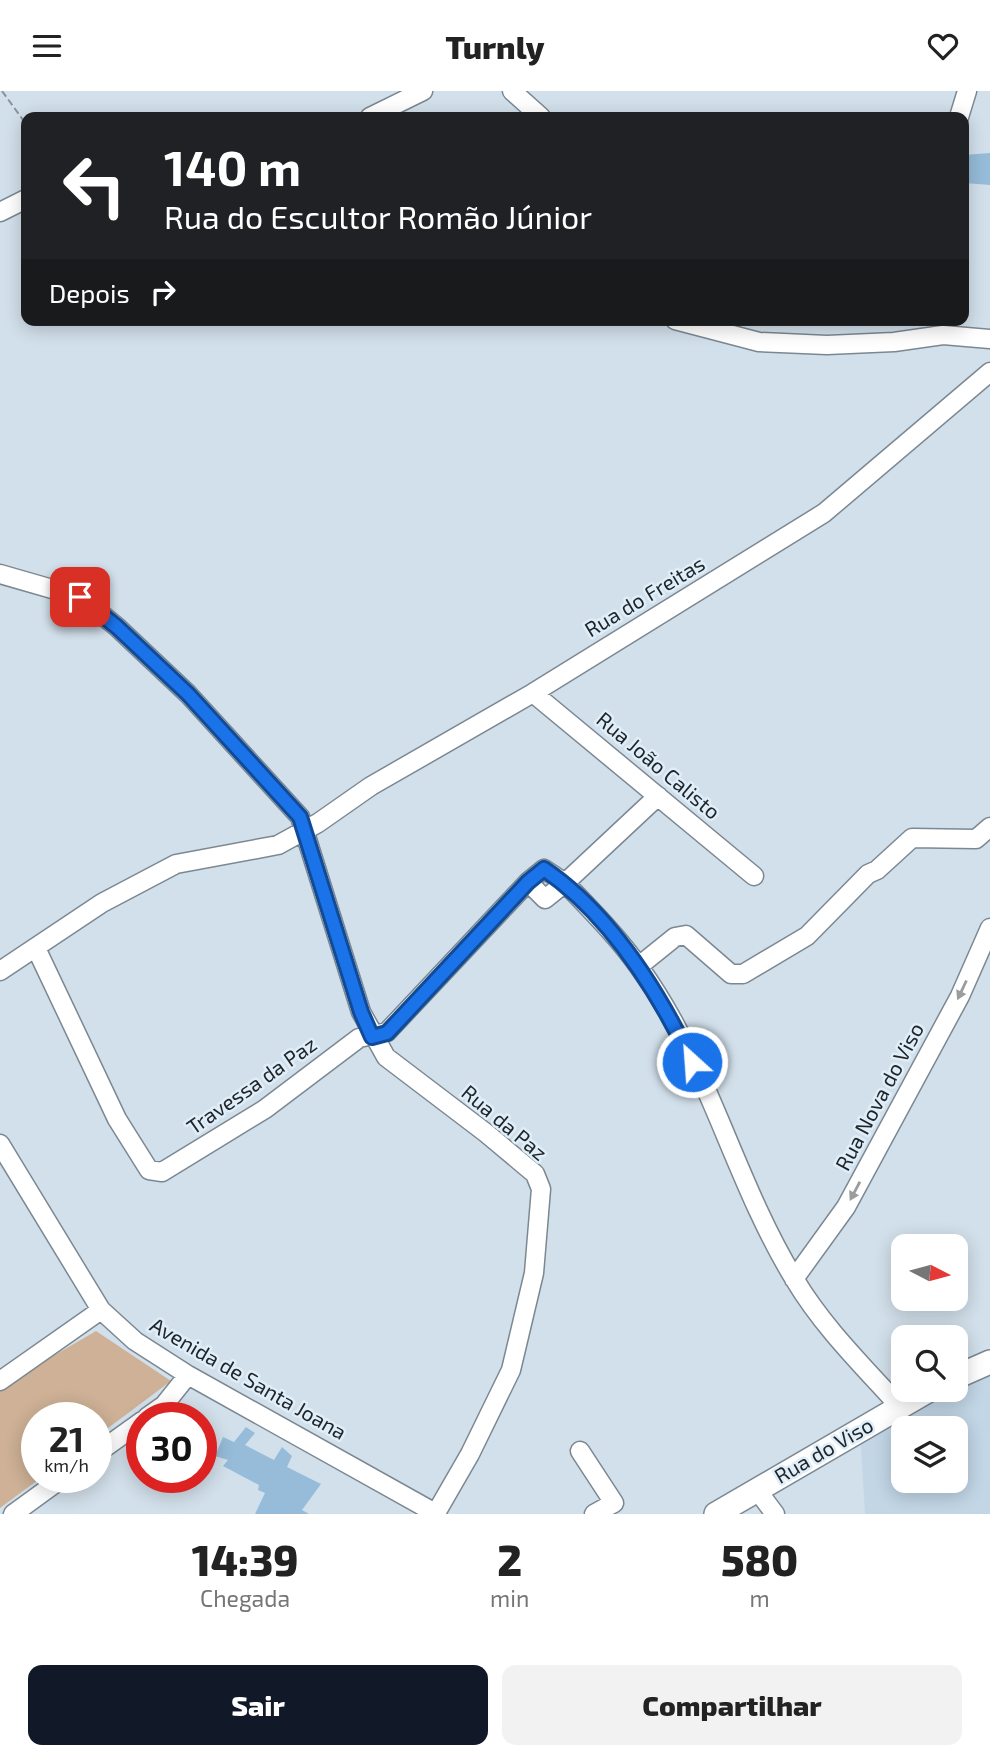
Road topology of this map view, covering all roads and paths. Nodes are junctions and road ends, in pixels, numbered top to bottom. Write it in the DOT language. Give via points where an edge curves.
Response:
graph roads {
  1 [pos="2,91"];
  2 [pos="423,91"];
  3 [pos="512,91"];
  4 [pos="967,91"];
  5 [pos="380,112"];
  6 [pos="535,112"];
  7 [pos="961,112"];
  8 [pos="21,117"];
  9 [pos="21,202"];
  10 [pos="0,212"];
  11 [pos="698,326"];
  12 [pos="943,327"];
  13 [pos="990,339"];
  14 [pos="990,372"];
  15 [pos="0,574"];
  16 [pos="533,693"];
  17 [pos="658,796"];
  18 [pos="990,827"];
  19 [pos="303,831"];
  20 [pos="754,876"];
  21 [pos="565,883"];
  22 [pos="990,928"];
  23 [pos="36,948"];
  24 [pos="639,966"];
  25 [pos="0,971"];
  26 [pos="372,1037"];
  27 [pos="0,1144"];
  28 [pos="794,1279"];
  29 [pos="101,1310"];
  30 [pos="990,1362"];
  31 [pos="968,1372"];
  32 [pos="188,1374"];
  33 [pos="0,1381"];
  34 [pos="166,1402"];
  35 [pos="909,1402"];
  36 [pos="900,1407"];
  37 [pos="580,1451"];
  38 [pos="757,1490"];
  39 [pos="42,1493"];
  40 [pos="437,1513"];
  41 [pos="13,1514"];
  42 [pos="594,1514"];
  43 [pos="716,1514"];
  44 [pos="775,1514"];
  1 -- 8 [label="path"];
  2 -- 5 [label="street"];
  3 -- 6 [label="street"];
  4 -- 7 [label="street"];
  9 -- 10 [label="street"];
  11 -- 12 [label="street" via="758,342 827,345 894,342"];
  12 -- 13 [label="street"];
  14 -- 16 [label="street, Rua do Freitas" via="824,513"];
  15 -- 19 [label="street, Rua da Paz" via="80,597 117,627 188,694 300,817"];
  16 -- 17 [label="street, Rua João Calisto"];
  16 -- 19 [label="street, Rua do Freitas" via="371,786"];
  17 -- 20 [label="street, Rua João Calisto"];
  17 -- 21 [label="street"];
  18 -- 24 [label="street" via="976,839 912,838 868,874 807,936 743,974 731,974 686,935 675,937"];
  19 -- 23 [label="street, Rua do Freitas" via="278,845 176,864 102,903"];
  19 -- 26 [label="street, Rua da Paz"];
  21 -- 24 [label="street"];
  21 -- 26 [label="street, Travessa da Paz" via="545,899 528,882 387,1033"];
  22 -- 28 [label="street, Rua Nova do Viso, one-way" via="960,996 846,1207"];
  23 -- 25 [label="street, Rua do Freitas"];
  23 -- 26 [label="street, Travessa da Paz" via="117,1119 149,1170 156,1173 265,1109 359,1038"];
  24 -- 28 [label="street" via="671,1018"];
  26 -- 40 [label="street, Rua da Paz" via="386,1057 535,1174 541,1189 534,1273 511,1370"];
  27 -- 29 [label="street, Avenida de Santa Joana"];
  28 -- 36 [label="street"];
  29 -- 32 [label="street, Avenida de Santa Joana" via="135,1341"];
  29 -- 33 [label="street"];
  30 -- 31 [label="main road"];
  32 -- 34 [label="street"];
  32 -- 40 [label="street, Avenida de Santa Joana"];
  35 -- 36 [label="main road, Rua do Viso"];
  36 -- 38 [label="main road, Rua do Viso"];
  37 -- 42 [label="street" via="614,1503"];
  38 -- 43 [label="main road, Rua do Viso"];
  38 -- 44 [label="street"];
  39 -- 41 [label="street"];
}
